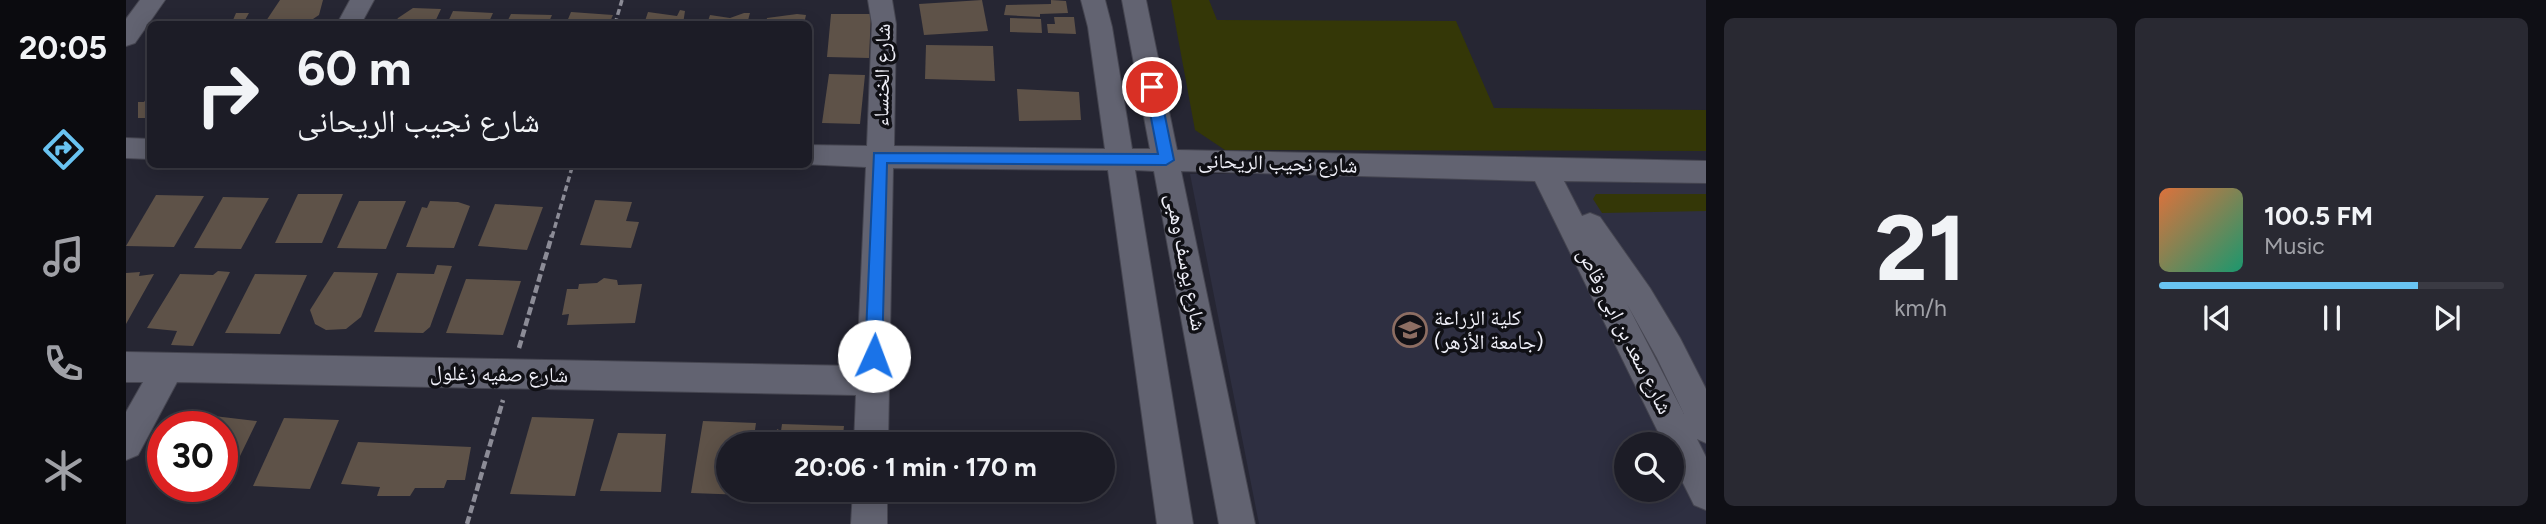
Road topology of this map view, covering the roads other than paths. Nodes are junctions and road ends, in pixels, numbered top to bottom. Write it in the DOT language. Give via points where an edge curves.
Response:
graph roads {
  1 [pos="153,0"];
  2 [pos="362,0"];
  3 [pos="880,0"];
  4 [pos="1093,0"];
  5 [pos="1134,0"];
  6 [pos="351,21"];
  7 [pos="126,37"];
  8 [pos="126,148"];
  9 [pos="147,149"];
  10 [pos="812,156"];
  11 [pos="880,157"];
  12 [pos="1120,159"];
  13 [pos="1166,160"];
  14 [pos="1544,170"];
  15 [pos="1706,172"];
  16 [pos="1590,225"];
  17 [pos="126,367"];
  18 [pos="168,368"];
  19 [pos="873,382"];
  20 [pos="1706,427"];
  21 [pos="871,432"];
  22 [pos="126,444"];
  23 [pos="1706,493"];
  24 [pos="870,502"];
  25 [pos="869,524"];
  26 [pos="1175,524"];
  27 [pos="1237,524"];
  1 -- 7 [label="street"];
  2 -- 6 [label="street"];
  3 -- 11 [label="street, شارع الخنساء" via="884,24"];
  4 -- 12 [label="street"];
  5 -- 13 [label="street, شارع يوسف وهبى"];
  8 -- 9 [label="street"];
  10 -- 11 [label="street, شارع نجيب الريحانى"];
  11 -- 12 [label="street, شارع نجيب الريحانى"];
  11 -- 19 [label="street, شارع الخنساء"];
  12 -- 13 [label="street, شارع نجيب الريحانى"];
  12 -- 26 [label="street"];
  13 -- 14 [label="street, شارع نجيب الريحانى"];
  13 -- 27 [label="street, شارع يوسف وهبى"];
  14 -- 15 [label="street, شارع نجيب الريحانى"];
  14 -- 23 [label="street, شارع سعد بن ابى وقاص"];
  16 -- 20 [label="street" via="1668,345"];
  17 -- 18 [label="street, شارع صفيه زغلول"];
  18 -- 19 [label="street, شارع صفيه زغلول"];
  18 -- 22 [label="street"];
  19 -- 21 [label="street, شارع الخنساء"];
  24 -- 25 [label="street"];
}
